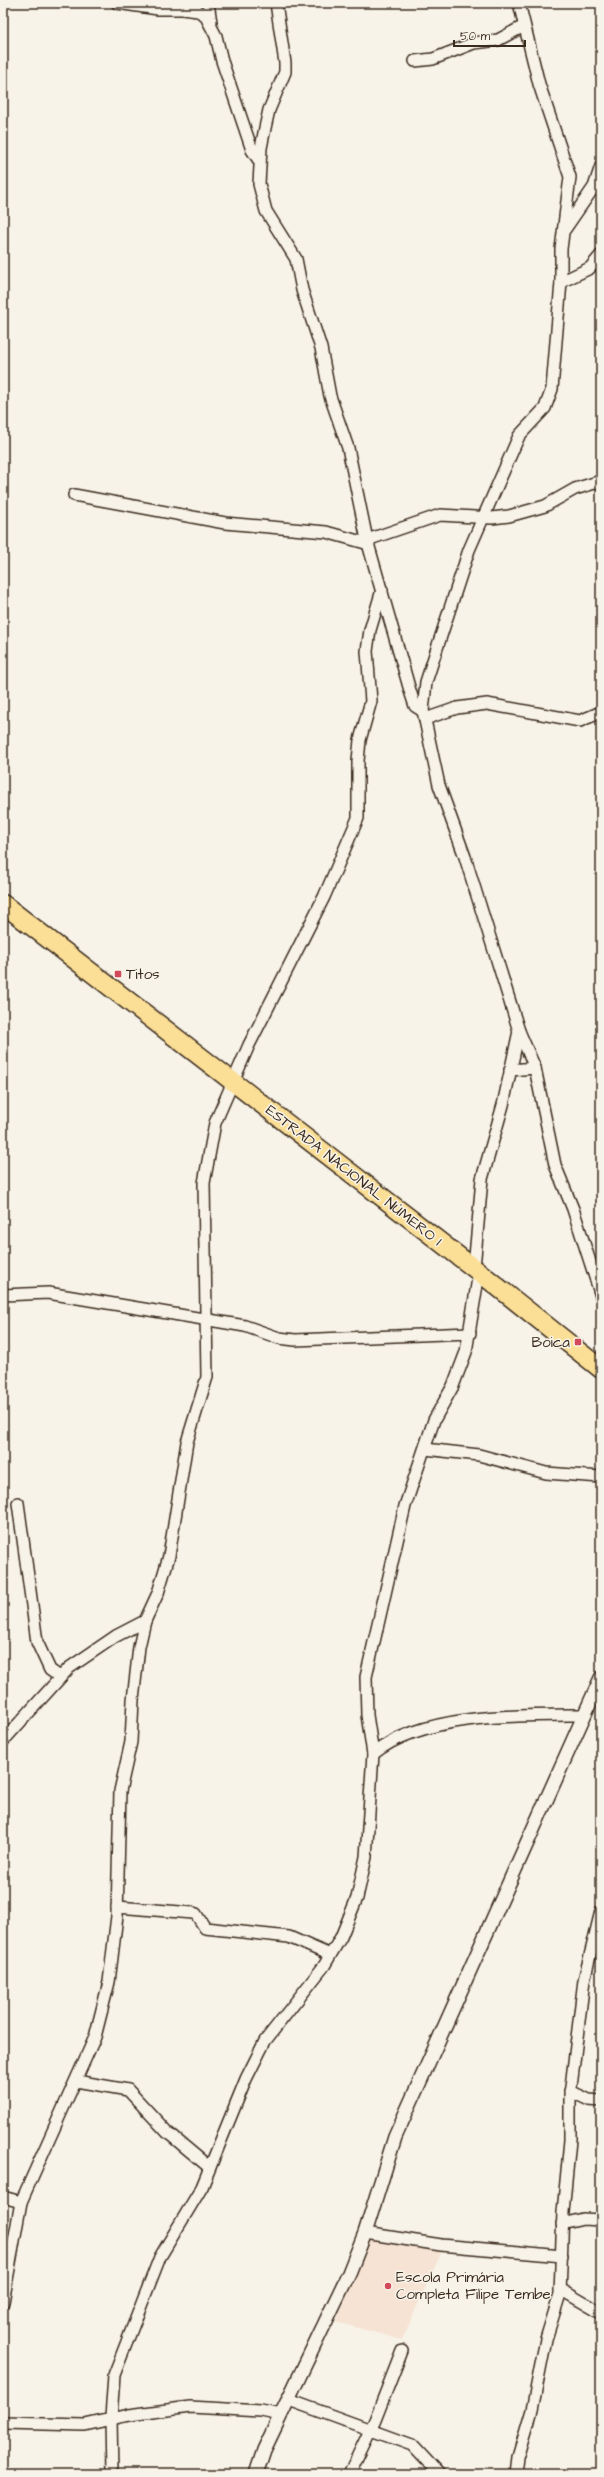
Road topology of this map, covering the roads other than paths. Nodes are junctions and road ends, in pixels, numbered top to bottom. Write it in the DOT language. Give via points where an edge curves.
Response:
graph roads {
  1 [pos="117,3"];
  2 [pos="208,3"];
  3 [pos="276,3"];
  4 [pos="519,3"];
  5 [pos="211,22"];
  6 [pos="524,26"];
  7 [pos="415,61"];
  8 [pos="260,162"];
  9 [pos="601,166"];
  10 [pos="564,231"];
  11 [pos="601,255"];
  12 [pos="560,282"];
  13 [pos="601,481"];
  14 [pos="74,495"];
  15 [pos="484,517"];
  16 [pos="368,542"];
  17 [pos="382,590"];
  18 [pos="601,712"];
  19 [pos="424,715"];
  20 [pos="3,904"];
  21 [pos="519,1031"];
  22 [pos="535,1068"];
  23 [pos="510,1070"];
  24 [pos="233,1081"];
  25 [pos="476,1270"];
  26 [pos="3,1295"];
  27 [pos="601,1296"];
  28 [pos="207,1322"];
  29 [pos="470,1333"];
  30 [pos="601,1369"];
  31 [pos="425,1449"];
  32 [pos="601,1477"];
  33 [pos="18,1503"];
  34 [pos="145,1621"];
  35 [pos="60,1677"];
  36 [pos="601,1678"];
  37 [pos="583,1715"];
  38 [pos="3,1741"];
  39 [pos="373,1754"];
  40 [pos="117,1907"];
  41 [pos="601,1910"];
  42 [pos="330,1955"];
  43 [pos="76,2081"];
  44 [pos="570,2092"];
  45 [pos="589,2100"];
  46 [pos="601,2101"];
  47 [pos="570,2117"];
  48 [pos="209,2167"];
  49 [pos="3,2197"];
  50 [pos="21,2202"];
  51 [pos="601,2220"];
  52 [pos="562,2224"];
  53 [pos="365,2234"];
  54 [pos="562,2256"];
  55 [pos="559,2294"];
  56 [pos="3,2302"];
  57 [pos="601,2313"];
  58 [pos="402,2351"];
  59 [pos="289,2400"];
  60 [pos="282,2415"];
  61 [pos="111,2418"];
  62 [pos="3,2423"];
  63 [pos="371,2428"];
  64 [pos="112,2474"];
  65 [pos="256,2474"];
  66 [pos="349,2474"];
  67 [pos="439,2474"];
  68 [pos="516,2474"];
  1 -- 5 [label="street" via="136,7 198,11"];
  2 -- 5 [label="street"];
  3 -- 8 [label="street" via="286,63 285,72 269,110"];
  4 -- 6 [label="street"];
  5 -- 8 [label="street" via="252,150"];
  6 -- 7 [label="street" via="498,40 474,43 433,59"];
  6 -- 10 [label="street" via="570,177"];
  8 -- 16 [label="street" via="259,184 266,211 296,259 307,307 315,325 328,388 348,448"];
  9 -- 10 [label="street" via="594,187"];
  10 -- 12 [label="street"];
  11 -- 12 [label="street" via="590,268"];
  12 -- 15 [label="street" via="552,389 548,403 519,436"];
  13 -- 15 [label="street" via="576,489 539,508 499,518"];
  14 -- 16 [label="street" via="225,523 326,532"];
  15 -- 16 [label="street" via="432,517"];
  15 -- 19 [label="street" via="469,550 444,622 426,682"];
  16 -- 17 [label="street"];
  17 -- 19 [label="street" via="410,694"];
  17 -- 24 [label="street" via="370,630 367,651 371,701 360,740 358,818 324,898"];
  18 -- 19 [label="street" via="580,721 487,704"];
  19 -- 21 [label="street" via="439,785 465,857"];
  20 -- 24 [label="highway, ESTRADA NACIONAL NÚMERO 1"];
  21 -- 22 [label="street"];
  21 -- 23 [label="street"];
  22 -- 23 [label="street"];
  22 -- 27 [label="street" via="555,1165 573,1209"];
  23 -- 25 [label="street" via="482,1179"];
  24 -- 25 [label="highway, ESTRADA NACIONAL NÚMERO 1"];
  24 -- 28 [label="street" via="215,1123 204,1183"];
  25 -- 29 [label="street"];
  25 -- 30 [label="highway, ESTRADA NACIONAL NÚMERO 1"];
  26 -- 28 [label="street" via="48,1293"];
  28 -- 29 [label="street" via="245,1326 279,1338 295,1340"];
  28 -- 34 [label="street" via="208,1377 187,1442 169,1556 158,1592"];
  29 -- 31 [label="street" via="462,1365 434,1420"];
  31 -- 32 [label="street" via="479,1455 546,1473"];
  31 -- 39 [label="street" via="405,1506 366,1677"];
  33 -- 35 [label="street" via="37,1642 50,1670"];
  34 -- 35 [label="street" via="116,1636"];
  34 -- 40 [label="street" via="135,1676 131,1742 120,1791"];
  35 -- 38 [label="street"];
  36 -- 37 [label="street"];
  37 -- 39 [label="street" via="502,1717 435,1726 399,1736"];
  37 -- 53 [label="street" via="395,2137"];
  39 -- 42 [label="street" via="362,1878 341,1937"];
  40 -- 42 [label="street" via="193,1913 205,1928 289,1937"];
  40 -- 43 [label="street" via="110,1982 95,2037"];
  41 -- 44 [label="street" via="584,1980"];
  42 -- 48 [label="street" via="265,2041"];
  43 -- 48 [label="street" via="128,2090 167,2132"];
  43 -- 50 [label="street"];
  44 -- 45 [label="street"];
  44 -- 47 [label="street"];
  45 -- 46 [label="street"];
  45 -- 47 [label="street" via="576,2108"];
  47 -- 52 [label="street"];
  48 -- 61 [label="street" via="202,2187 160,2257 118,2361 112,2386"];
  49 -- 50 [label="street"];
  50 -- 56 [label="street"];
  51 -- 52 [label="street" via="583,2219"];
  52 -- 54 [label="street"];
  53 -- 54 [label="street" via="441,2245"];
  53 -- 59 [label="street"];
  54 -- 55 [label="street"];
  55 -- 57 [label="street" via="570,2295"];
  55 -- 68 [label="street" via="546,2339"];
  58 -- 63 [label="street"];
  59 -- 60 [label="street"];
  59 -- 63 [label="street"];
  60 -- 61 [label="street" via="261,2411 190,2407"];
  60 -- 65 [label="street" via="264,2450"];
  61 -- 62 [label="street" via="98,2423 73,2426"];
  61 -- 64 [label="street"];
  63 -- 66 [label="street"];
  63 -- 67 [label="street" via="412,2445"];
}
